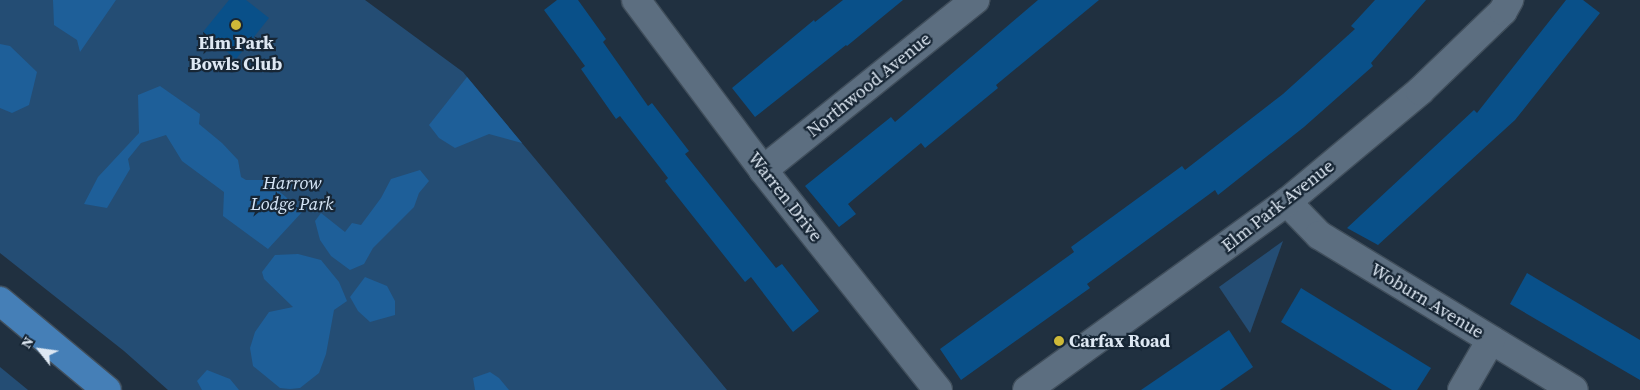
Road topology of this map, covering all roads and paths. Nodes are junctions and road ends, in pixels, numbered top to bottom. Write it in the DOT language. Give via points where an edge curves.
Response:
graph roads {
  1 [pos="636,0"];
  2 [pos="975,0"];
  3 [pos="1510,0"];
  4 [pos="763,170"];
  5 [pos="1287,202"];
  6 [pos="0,301"];
  7 [pos="1491,340"];
  8 [pos="107,390"];
  9 [pos="938,390"];
  10 [pos="1027,390"];
  11 [pos="1462,390"];
  12 [pos="1574,390"];
  1 -- 4 [label="street, Warren Drive"];
  2 -- 4 [label="street, Northwood Avenue"];
  3 -- 5 [label="street, Elm Park Avenue" via="1420,91"];
  4 -- 9 [label="street, Warren Drive"];
  5 -- 7 [label="street, Woburn Avenue" via="1319,235"];
  5 -- 10 [label="street, Elm Park Avenue"];
  6 -- 8 [label="main road"];
  7 -- 11 [label="street"];
  7 -- 12 [label="street, Woburn Avenue"];
}
